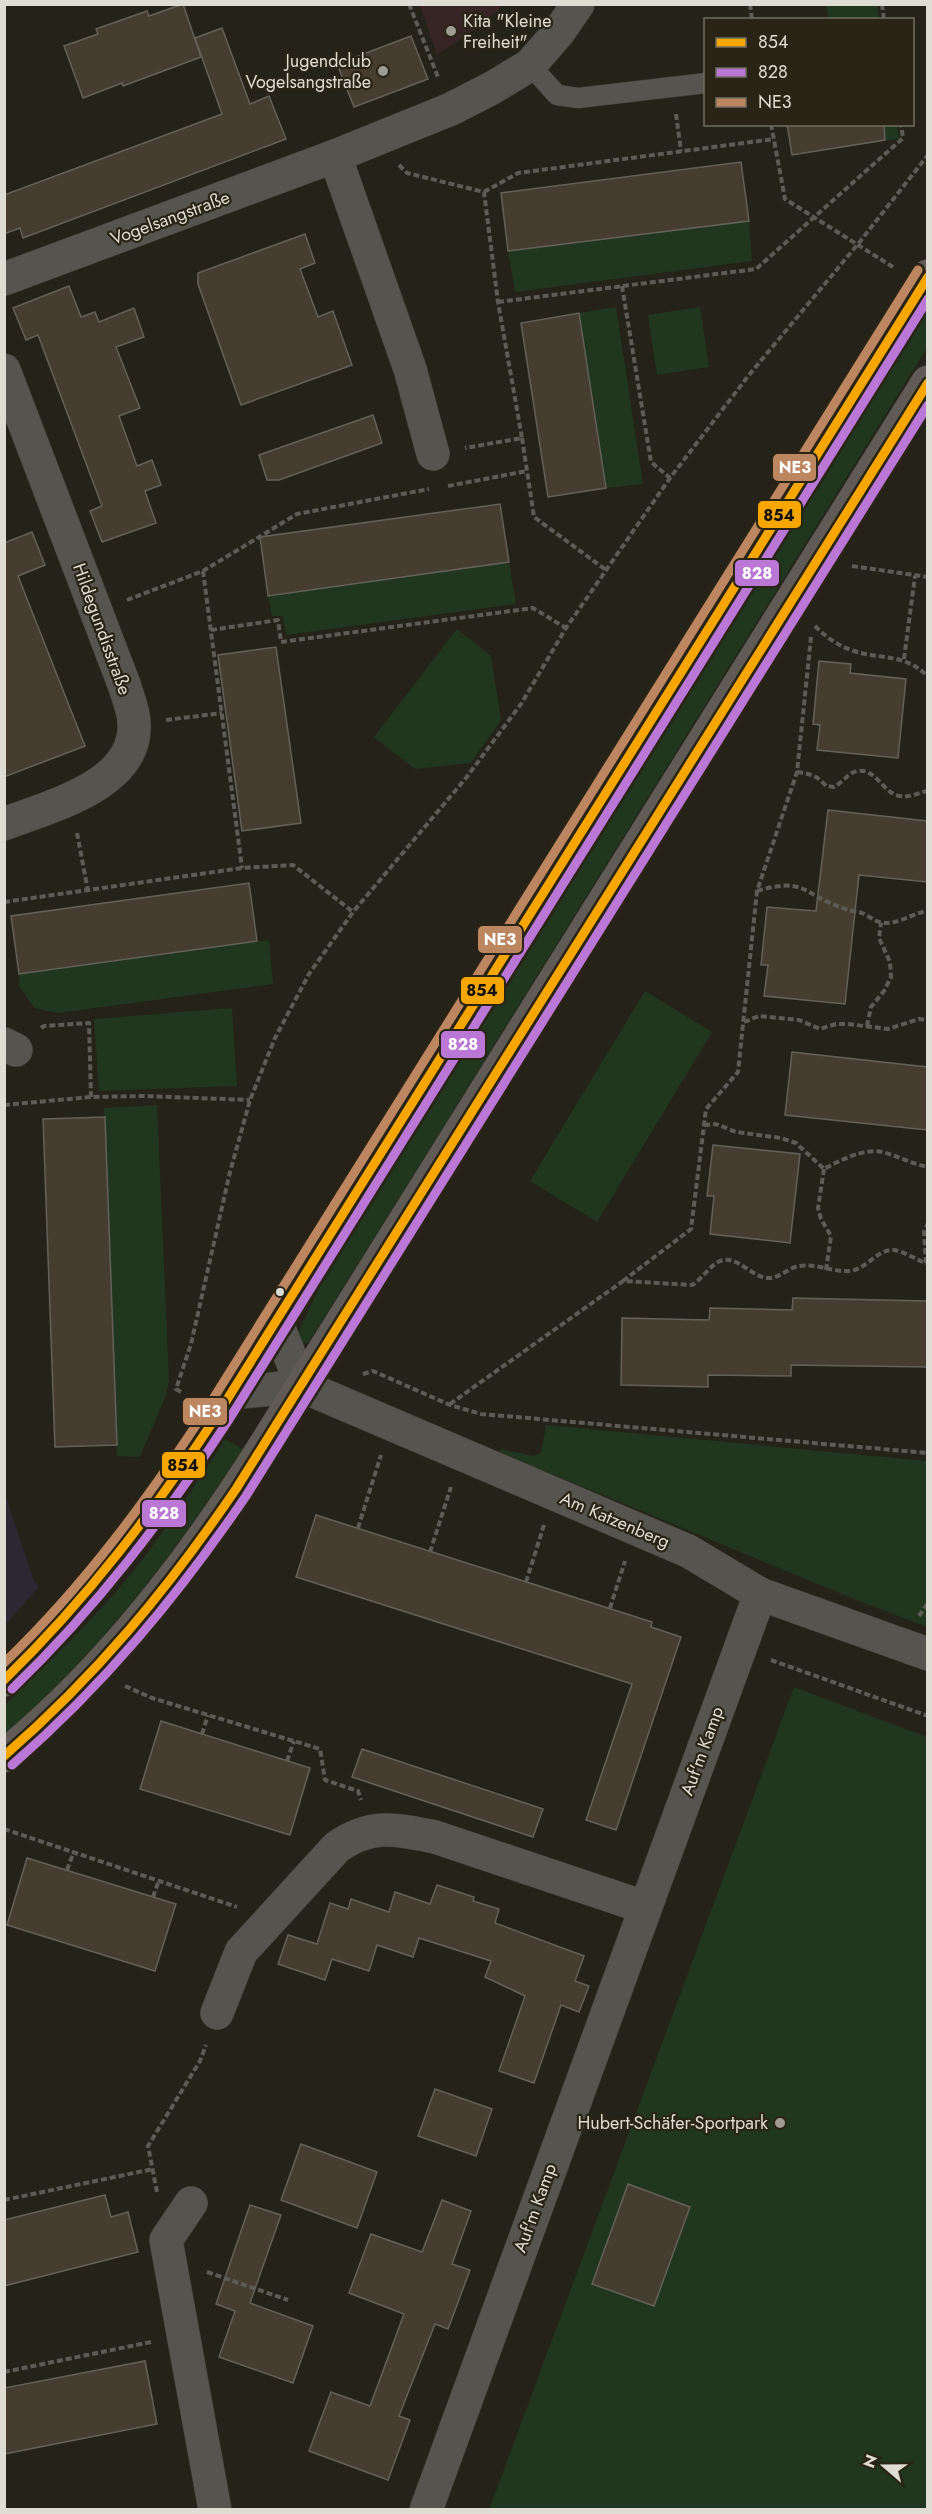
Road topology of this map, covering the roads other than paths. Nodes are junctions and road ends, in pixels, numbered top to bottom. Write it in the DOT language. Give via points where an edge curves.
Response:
graph roads {
  1 [pos="578,4"];
  2 [pos="530,65"];
  3 [pos="704,83"];
  4 [pos="335,156"];
  5 [pos="914,274"];
  6 [pos="4,279"];
  7 [pos="4,370"];
  8 [pos="927,382"];
  9 [pos="433,454"];
  10 [pos="4,824"];
  11 [pos="276,1321"];
  12 [pos="302,1386"];
  13 [pos="232,1393"];
  14 [pos="760,1594"];
  15 [pos="927,1654"];
  16 [pos="4,1680"];
  17 [pos="4,1756"];
  18 [pos="644,1908"];
  19 [pos="217,2013"];
  20 [pos="191,2203"];
  21 [pos="215,2510"];
  22 [pos="426,2510"];
  1 -- 2 [label="street, Vogelsangstraße"];
  2 -- 3 [label="lane" via="557,95 578,98"];
  2 -- 4 [label="street, Vogelsangstraße" via="451,109"];
  4 -- 6 [label="street, Vogelsangstraße"];
  4 -- 9 [label="street" via="410,369"];
  5 -- 11 [label="main road"];
  7 -- 10 [label="street, Hildegundisstraße" via="125,687 134,723 129,753 115,772 90,789"];
  8 -- 12 [label="main road"];
  11 -- 12 [label="street"];
  11 -- 13 [label="main road"];
  12 -- 13 [label="street, Am Katzenberg"];
  12 -- 14 [label="street, Am Katzenberg" via="688,1551"];
  12 -- 17 [label="main road" via="205,1537 160,1597 94,1673"];
  13 -- 16 [label="main road" via="173,1484 113,1564 40,1647"];
  14 -- 15 [label="street, Am Katzenberg"];
  14 -- 18 [label="street, Auf'm Kamp"];
  18 -- 19 [label="street" via="435,1837 372,1829 337,1847 242,1952"];
  18 -- 22 [label="street, Auf'm Kamp"];
  20 -- 21 [label="street" via="168,2250"];
}
